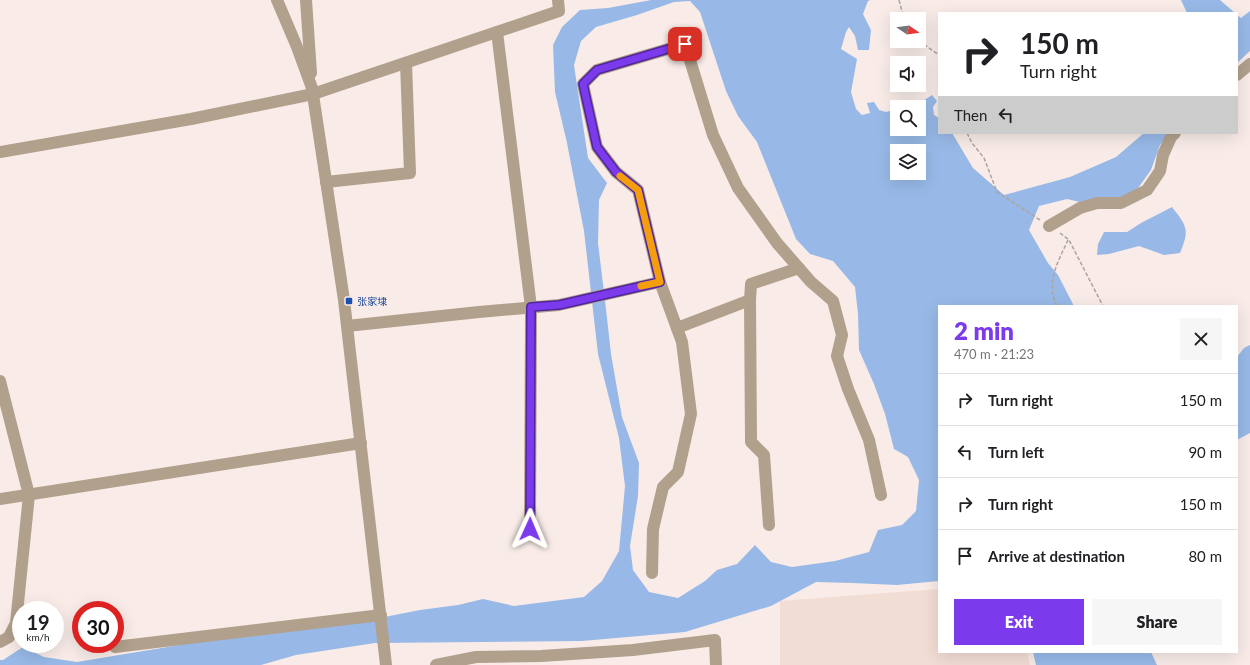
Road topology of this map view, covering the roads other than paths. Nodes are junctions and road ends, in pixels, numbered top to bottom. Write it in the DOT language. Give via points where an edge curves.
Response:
graph roads {
  1 [pos="277,0"];
  2 [pos="306,0"];
  3 [pos="558,0"];
  4 [pos="497,32"];
  5 [pos="406,63"];
  6 [pos="1250,64"];
  7 [pos="1238,73"];
  8 [pos="312,91"];
  9 [pos="1174,134"];
  10 [pos="0,152"];
  11 [pos="326,182"];
  12 [pos="1049,226"];
  13 [pos="799,268"];
  14 [pos="660,282"];
  15 [pos="750,300"];
  16 [pos="531,307"];
  17 [pos="347,326"];
  18 [pos="677,328"];
  19 [pos="0,381"];
  20 [pos="361,443"];
  21 [pos="29,494"];
  22 [pos="881,495"];
  23 [pos="0,499"];
  24 [pos="769,525"];
  25 [pos="530,529"];
  26 [pos="652,573"];
  27 [pos="381,614"];
  28 [pos="0,642"];
  29 [pos="124,646"];
  30 [pos="386,665"];
  31 [pos="436,665"];
  32 [pos="716,665"];
  1 -- 8 [label="street"];
  2 -- 8 [label="street"];
  3 -- 4 [label="street" via="559,11"];
  4 -- 5 [label="street"];
  4 -- 16 [label="street"];
  5 -- 8 [label="street"];
  5 -- 11 [label="street" via="410,173"];
  6 -- 7 [label="street"];
  8 -- 10 [label="street" via="191,119"];
  8 -- 11 [label="street"];
  9 -- 12 [label="street" via="1163,155 1160,171 1147,190 1122,202 1097,203 1080,208"];
  11 -- 17 [label="street"];
  13 -- 14 [label="street" via="777,243 738,188 712,135 685,44 597,70 583,84 597,147 616,172 638,190"];
  13 -- 15 [label="street" via="751,284"];
  13 -- 22 [label="street" via="834,301 842,335 837,356 869,440"];
  14 -- 16 [label="street" via="559,305"];
  14 -- 18 [label="street"];
  15 -- 18 [label="street"];
  15 -- 24 [label="street" via="751,442 764,455"];
  16 -- 17 [label="street"];
  16 -- 25 [label="street"];
  17 -- 20 [label="street"];
  18 -- 26 [label="street" via="682,342 691,414 678,472 663,486 653,529"];
  19 -- 21 [label="street"];
  20 -- 21 [label="street"];
  20 -- 27 [label="street"];
  21 -- 23 [label="street"];
  21 -- 28 [label="street" via="16,623 9,637"];
  27 -- 29 [label="street"];
  27 -- 30 [label="street"];
  31 -- 32 [label="street" via="476,657 633,650 715,640"];
}
